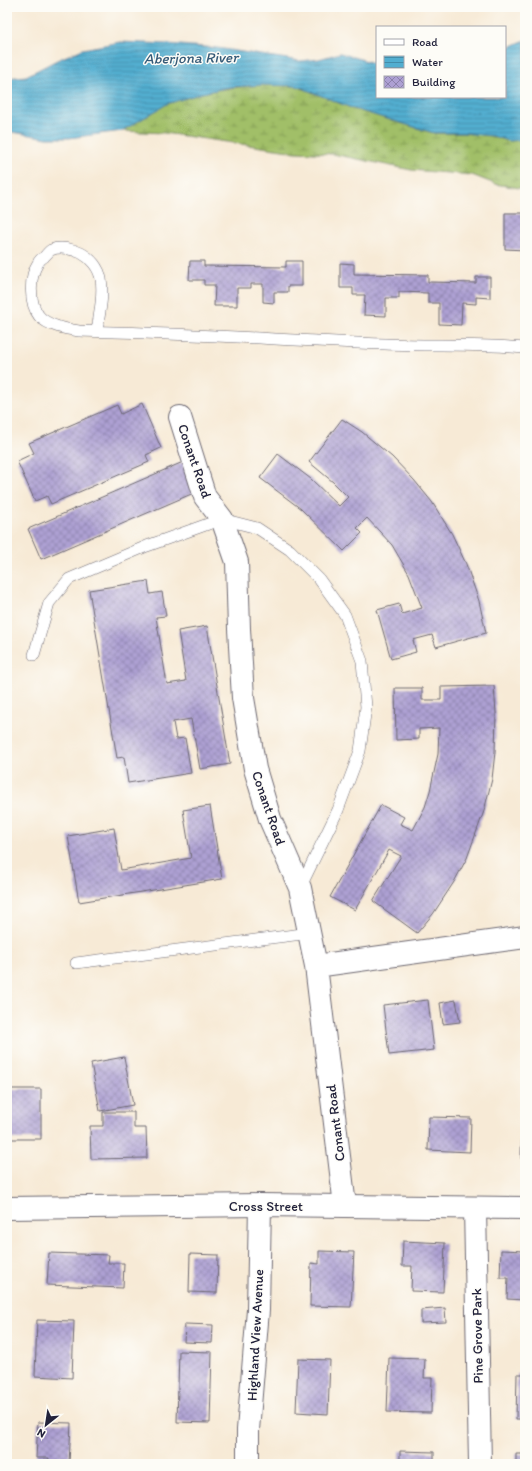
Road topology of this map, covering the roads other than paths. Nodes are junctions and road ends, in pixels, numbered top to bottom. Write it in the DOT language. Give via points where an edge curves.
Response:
graph roads {
  1 [pos="98,331"];
  2 [pos="525,348"];
  3 [pos="180,417"];
  4 [pos="222,519"];
  5 [pos="34,655"];
  6 [pos="300,888"];
  7 [pos="310,933"];
  8 [pos="525,937"];
  9 [pos="76,963"];
  10 [pos="316,966"];
  11 [pos="260,1205"];
  12 [pos="345,1206"];
  13 [pos="7,1208"];
  14 [pos="476,1208"];
  15 [pos="525,1208"];
  16 [pos="248,1464"];
  17 [pos="480,1464"];
  1 -- 1 [label="lane" via="63,328 40,316 34,306 31,290 33,275 38,263 51,250 74,250 96,266 101,278 102,294"];
  1 -- 2 [label="lane"];
  3 -- 4 [label="street, Conant Road" via="205,496"];
  4 -- 5 [label="lane" via="147,546 69,579 49,603"];
  4 -- 6 [label="street, Conant Road" via="237,562 243,698 255,769 270,819"];
  4 -- 6 [label="lane" via="257,528 290,550 319,579 345,615 362,661 366,707 360,752 338,810"];
  6 -- 7 [label="street, Conant Road"];
  7 -- 9 [label="lane"];
  7 -- 10 [label="street, Conant Road"];
  8 -- 10 [label="street"];
  10 -- 12 [label="street, Conant Road"];
  11 -- 12 [label="street, Cross Street"];
  11 -- 13 [label="street, Cross Street"];
  11 -- 16 [label="street, Highland View Avenue" via="258,1310 248,1430"];
  12 -- 14 [label="street, Cross Street"];
  14 -- 15 [label="street, Cross Street"];
  14 -- 17 [label="street, Pine Grove Park"];
}
